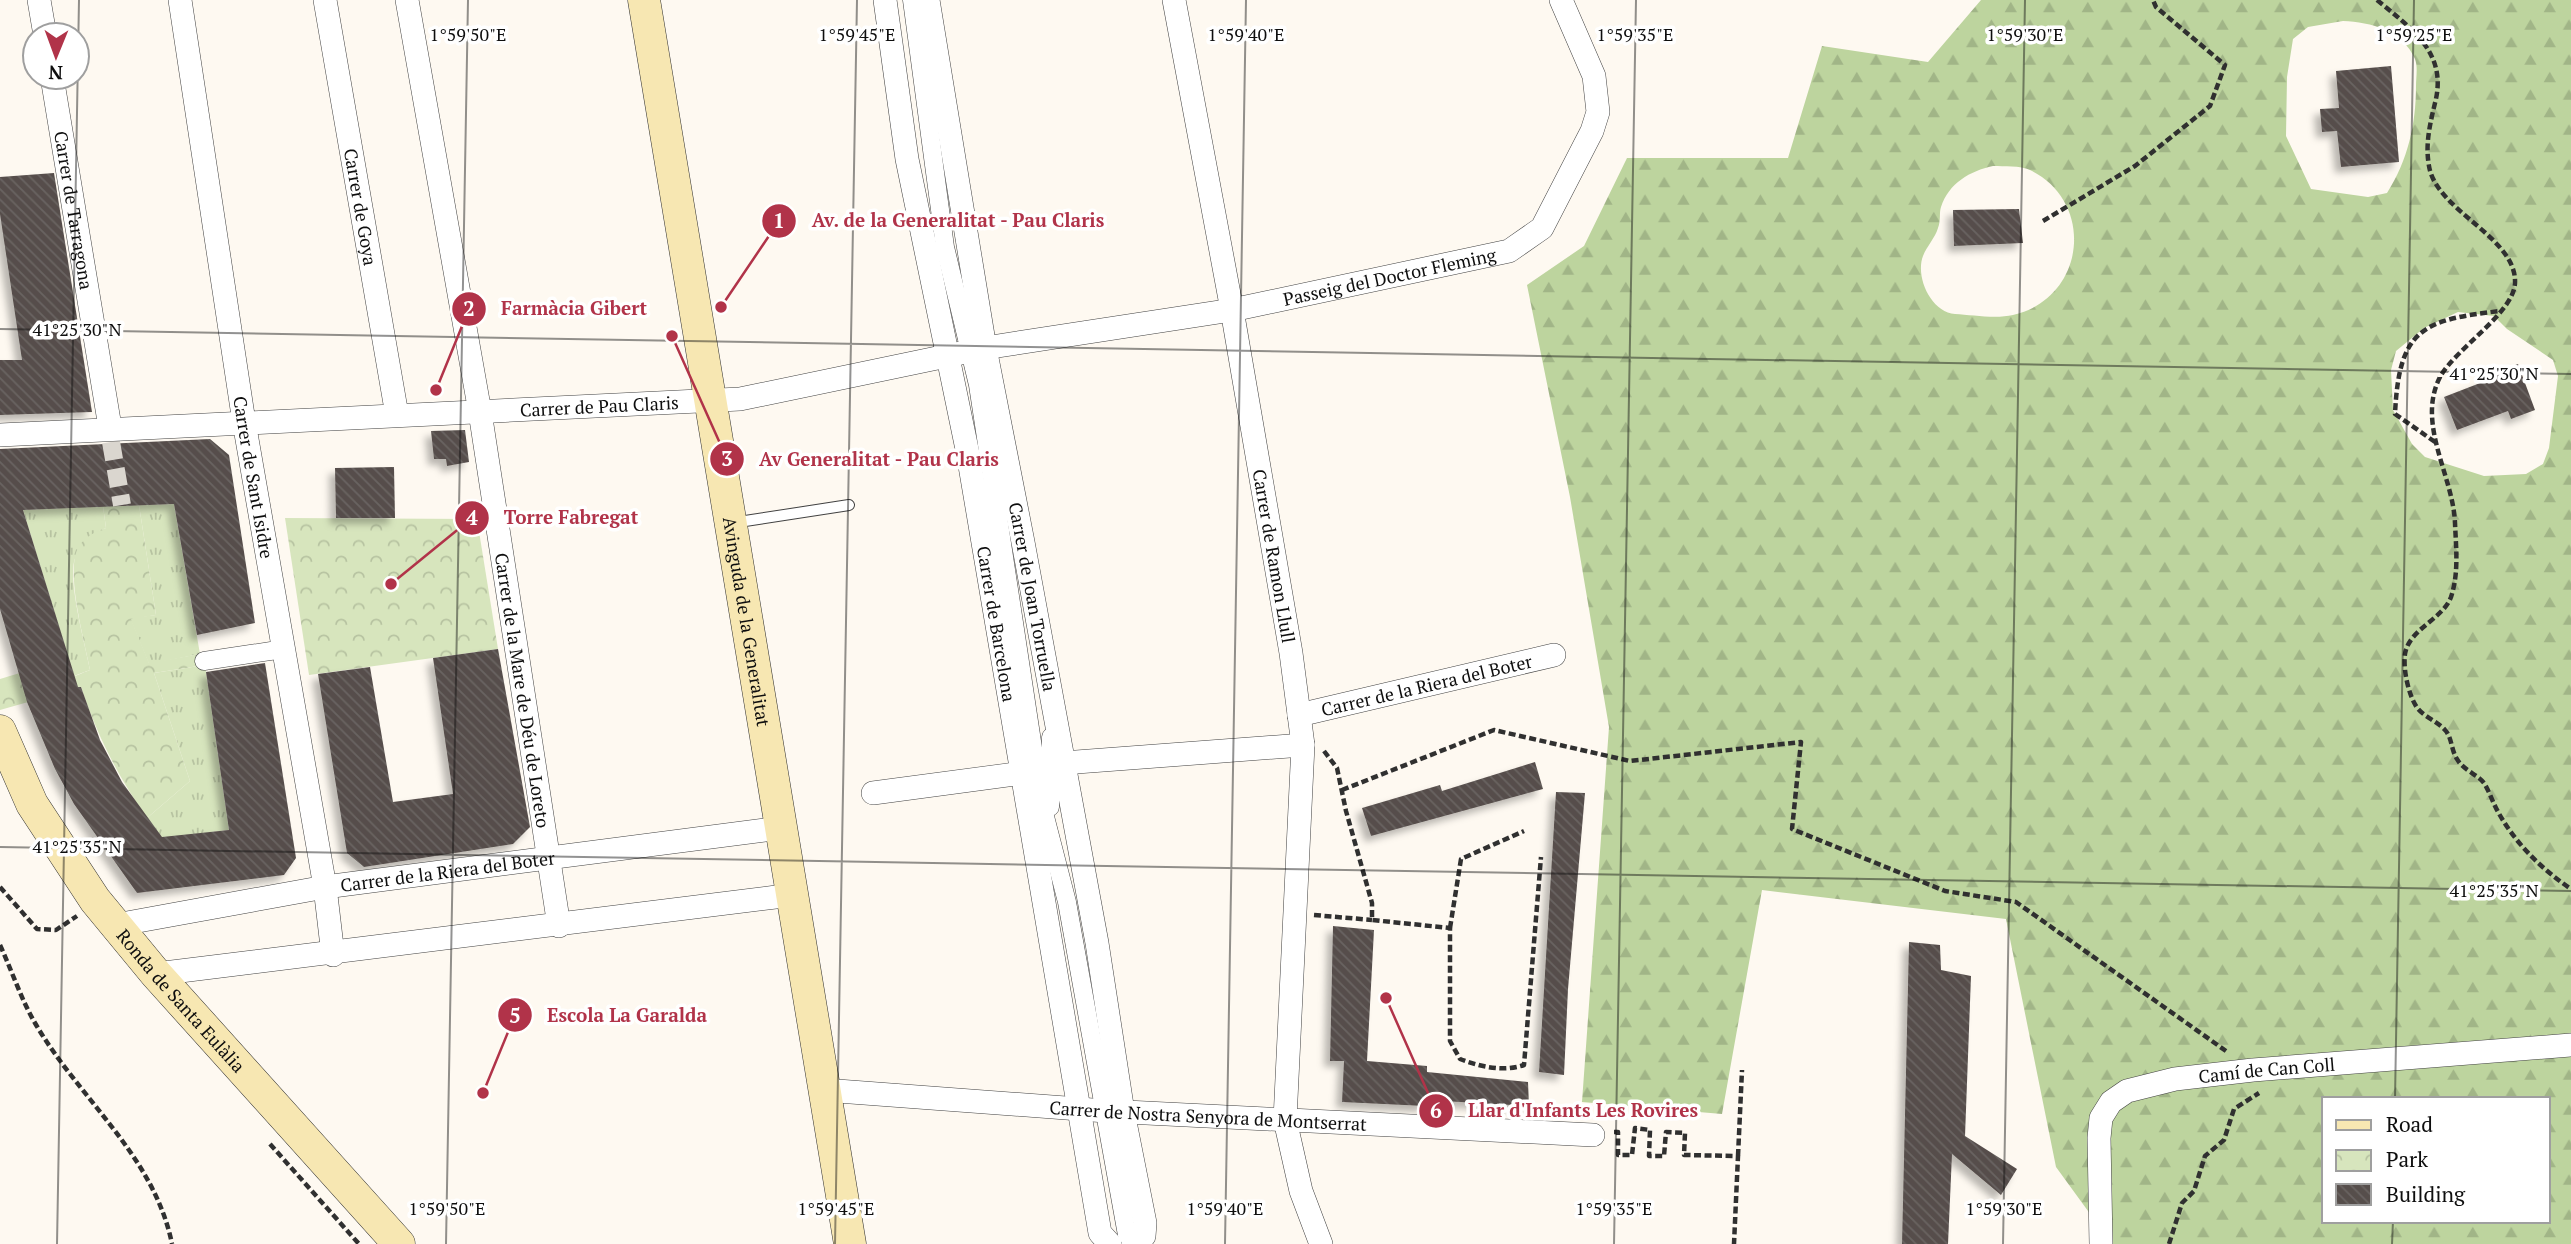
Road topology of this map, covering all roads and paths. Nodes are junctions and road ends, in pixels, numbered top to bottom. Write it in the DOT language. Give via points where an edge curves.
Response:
graph roads {
  1 [pos="39,0"];
  2 [pos="180,0"];
  3 [pos="325,0"];
  4 [pos="407,0"];
  5 [pos="644,0"];
  6 [pos="885,0"];
  7 [pos="912,0"];
  8 [pos="928,0"];
  9 [pos="1174,0"];
  10 [pos="1561,0"];
  11 [pos="2152,0"];
  12 [pos="2377,0"];
  13 [pos="43,21"];
  14 [pos="54,91"];
  15 [pos="2043,221"];
  16 [pos="1233,310"];
  17 [pos="2500,311"];
  18 [pos="968,352"];
  19 [pos="712,401"];
  20 [pos="480,412"];
  21 [pos="397,415"];
  22 [pos="244,422"];
  23 [pos="0,435"];
  24 [pos="110,435"];
  25 [pos="2436,443"];
  26 [pos="849,505"];
  27 [pos="730,523"];
  28 [pos="1015,549"];
  29 [pos="284,649"];
  30 [pos="1554,655"];
  31 [pos="204,661"];
  32 [pos="1299,715"];
  33 [pos="0,731"];
  34 [pos="1051,733"];
  35 [pos="1303,745"];
  36 [pos="1070,762"];
  37 [pos="1023,773"];
  38 [pos="1342,790"];
  39 [pos="873,793"];
  40 [pos="780,828"];
  41 [pos="1524,831"];
  42 [pos="1052,846"];
  43 [pos="1541,857"];
  44 [pos="549,860"];
  45 [pos="0,887"];
  46 [pos="325,887"];
  47 [pos="2571,889"];
  48 [pos="792,895"];
  49 [pos="1295,914"];
  50 [pos="75,918"];
  51 [pos="1372,920"];
  52 [pos="116,925"];
  53 [pos="559,926"];
  54 [pos="1450,929"];
  55 [pos="0,945"];
  56 [pos="333,955"];
  57 [pos="156,974"];
  58 [pos="2571,1045"];
  59 [pos="2297,1065"];
  60 [pos="1742,1070"];
  61 [pos="2253,1070"];
  62 [pos="824,1090"];
  63 [pos="1080,1110"];
  64 [pos="1114,1111"];
  65 [pos="1285,1120"];
  66 [pos="1593,1135"];
  67 [pos="1738,1156"];
  68 [pos="1123,1241"];
  69 [pos="172,1244"];
  70 [pos="399,1244"];
  71 [pos="850,1244"];
  72 [pos="1321,1244"];
  73 [pos="1734,1244"];
  74 [pos="2101,1244"];
  75 [pos="2169,1244"];
  1 -- 13 [label="street"];
  2 -- 22 [label="street, Carrer de Sant Isidre"];
  3 -- 21 [label="street, Carrer de Goya"];
  4 -- 20 [label="street, Carrer de la Mare de Déu de Loreto"];
  5 -- 19 [label="main road, Avinguda de la Generalitat"];
  6 -- 18 [label="street, Carrer de Barcelona" via="907,159"];
  7 -- 18 [label="street" via="935,193"];
  8 -- 18 [label="street, Carrer de Joan Torruella"];
  9 -- 16 [label="street, Carrer de Ramon Llull"];
  10 -- 16 [label="street, Passeig del Doctor Fleming" via="1594,76 1598,111 1542,228 1509,251"];
  11 -- 15 [label="path" via="2225,65 2210,106 2135,166"];
  12 -- 17 [label="path" via="2428,48 2437,64 2439,84 2427,151 2430,170 2437,189 2501,250 2513,269 2514,294"];
  14 -- 24 [label="street, Carrer de Tarragona"];
  16 -- 18 [label="street, Carrer de Pau Claris"];
  16 -- 32 [label="street, Carrer de Ramon Llull"];
  17 -- 25 [label="path" via="2440,378 2432,410"];
  17 -- 25 [label="path" via="2437,321 2420,332 2406,353 2395,414"];
  18 -- 19 [label="street, Carrer de Pau Claris"];
  18 -- 28 [label="street, Carrer de Joan Torruella"];
  18 -- 37 [label="street, Carrer de Barcelona"];
  19 -- 20 [label="street, Carrer de Pau Claris"];
  19 -- 27 [label="main road, Avinguda de la Generalitat"];
  20 -- 21 [label="street, Carrer de Pau Claris"];
  20 -- 44 [label="street, Carrer de la Mare de Déu de Loreto"];
  21 -- 22 [label="street, Carrer de Pau Claris"];
  22 -- 24 [label="street, Carrer de Pau Claris"];
  22 -- 29 [label="street, Carrer de Sant Isidre"];
  23 -- 24 [label="street, Carrer de Pau Claris"];
  25 -- 47 [label="path" via="2452,493 2457,576 2451,599 2409,642 2405,655 2408,683 2417,707 2446,731 2457,759 2483,781 2514,836 2544,869"];
  26 -- 27 [label="lane"];
  27 -- 40 [label="main road, Avinguda de la Generalitat"];
  28 -- 36 [label="street, Carrer de Joan Torruella"];
  28 -- 42 [label="street" via="1002,573"];
  29 -- 31 [label="street"];
  29 -- 46 [label="street, Carrer de Sant Isidre"];
  30 -- 32 [label="street, Carrer de la Riera del Boter"];
  32 -- 35 [label="street, Carrer de Ramon Llull"];
  33 -- 52 [label="main road, Ronda de Santa Eulàlia" via="46,827"];
  34 -- 42 [label="street"];
  35 -- 36 [label="street"];
  35 -- 38 [label="path" via="1326,752 1337,768"];
  35 -- 49 [label="street, Carrer de Ramon Llull"];
  36 -- 64 [label="street, Carrer de Joan Torruella" via="1097,943"];
  37 -- 39 [label="street"];
  37 -- 63 [label="street, Carrer de Barcelona"];
  38 -- 51 [label="path"];
  38 -- 61 [label="path" via="1494,730 1630,761 1801,743 1792,829 1945,891 2016,902"];
  40 -- 44 [label="street, Carrer de la Riera del Boter"];
  40 -- 48 [label="main road, Avinguda de la Generalitat"];
  41 -- 54 [label="path" via="1461,859"];
  42 -- 64 [label="street"];
  43 -- 54 [label="path" via="1524,1065 1511,1069 1460,1059 1450,1041"];
  44 -- 46 [label="street, Carrer de la Riera del Boter"];
  44 -- 53 [label="street, Carrer de la Mare de Déu de Loreto"];
  45 -- 50 [label="path" via="37,929 56,930"];
  46 -- 52 [label="street, Carrer de la Riera del Boter"];
  46 -- 56 [label="street, Carrer de Sant Isidre"];
  48 -- 53 [label="street"];
  48 -- 62 [label="main road, Avinguda de la Generalitat"];
  49 -- 51 [label="path"];
  49 -- 65 [label="street, Carrer de Ramon Llull"];
  51 -- 54 [label="path"];
  52 -- 57 [label="main road, Ronda de Santa Eulàlia"];
  53 -- 56 [label="street"];
  55 -- 69 [label="path" via="35,1024 144,1170 166,1213"];
  56 -- 57 [label="street"];
  57 -- 70 [label="main road, Ronda de Santa Eulàlia"];
  58 -- 59 [label="street, Camí de Can Coll"];
  59 -- 61 [label="street, Camí de Can Coll"];
  59 -- 75 [label="path" via="2234,1109 2224,1140 2205,1156 2194,1191 2182,1203"];
  60 -- 67 [label="path"];
  61 -- 74 [label="street, Camí de Can Coll" via="2175,1079 2127,1091 2111,1102 2101,1118 2099,1138"];
  62 -- 63 [label="street, Carrer de Nostra Senyora de Montserrat"];
  62 -- 71 [label="main road, Avinguda de la Generalitat"];
  63 -- 64 [label="street, Carrer de Nostra Senyora de Montserrat"];
  63 -- 68 [label="street, Carrer de Barcelona" via="1100,1233"];
  64 -- 65 [label="street, Carrer de Nostra Senyora de Montserrat"];
  64 -- 68 [label="street, Carrer de Barcelona" via="1145,1223 1144,1236"];
  65 -- 66 [label="street, Carrer de Nostra Senyora de Montserrat"];
  65 -- 72 [label="street" via="1301,1191"];
  66 -- 67 [label="path" via="1618,1132 1618,1155 1633,1155 1635,1128 1650,1130 1649,1156 1664,1156 1666,1132 1685,1133 1684,1155"];
  67 -- 73 [label="path"];
}
